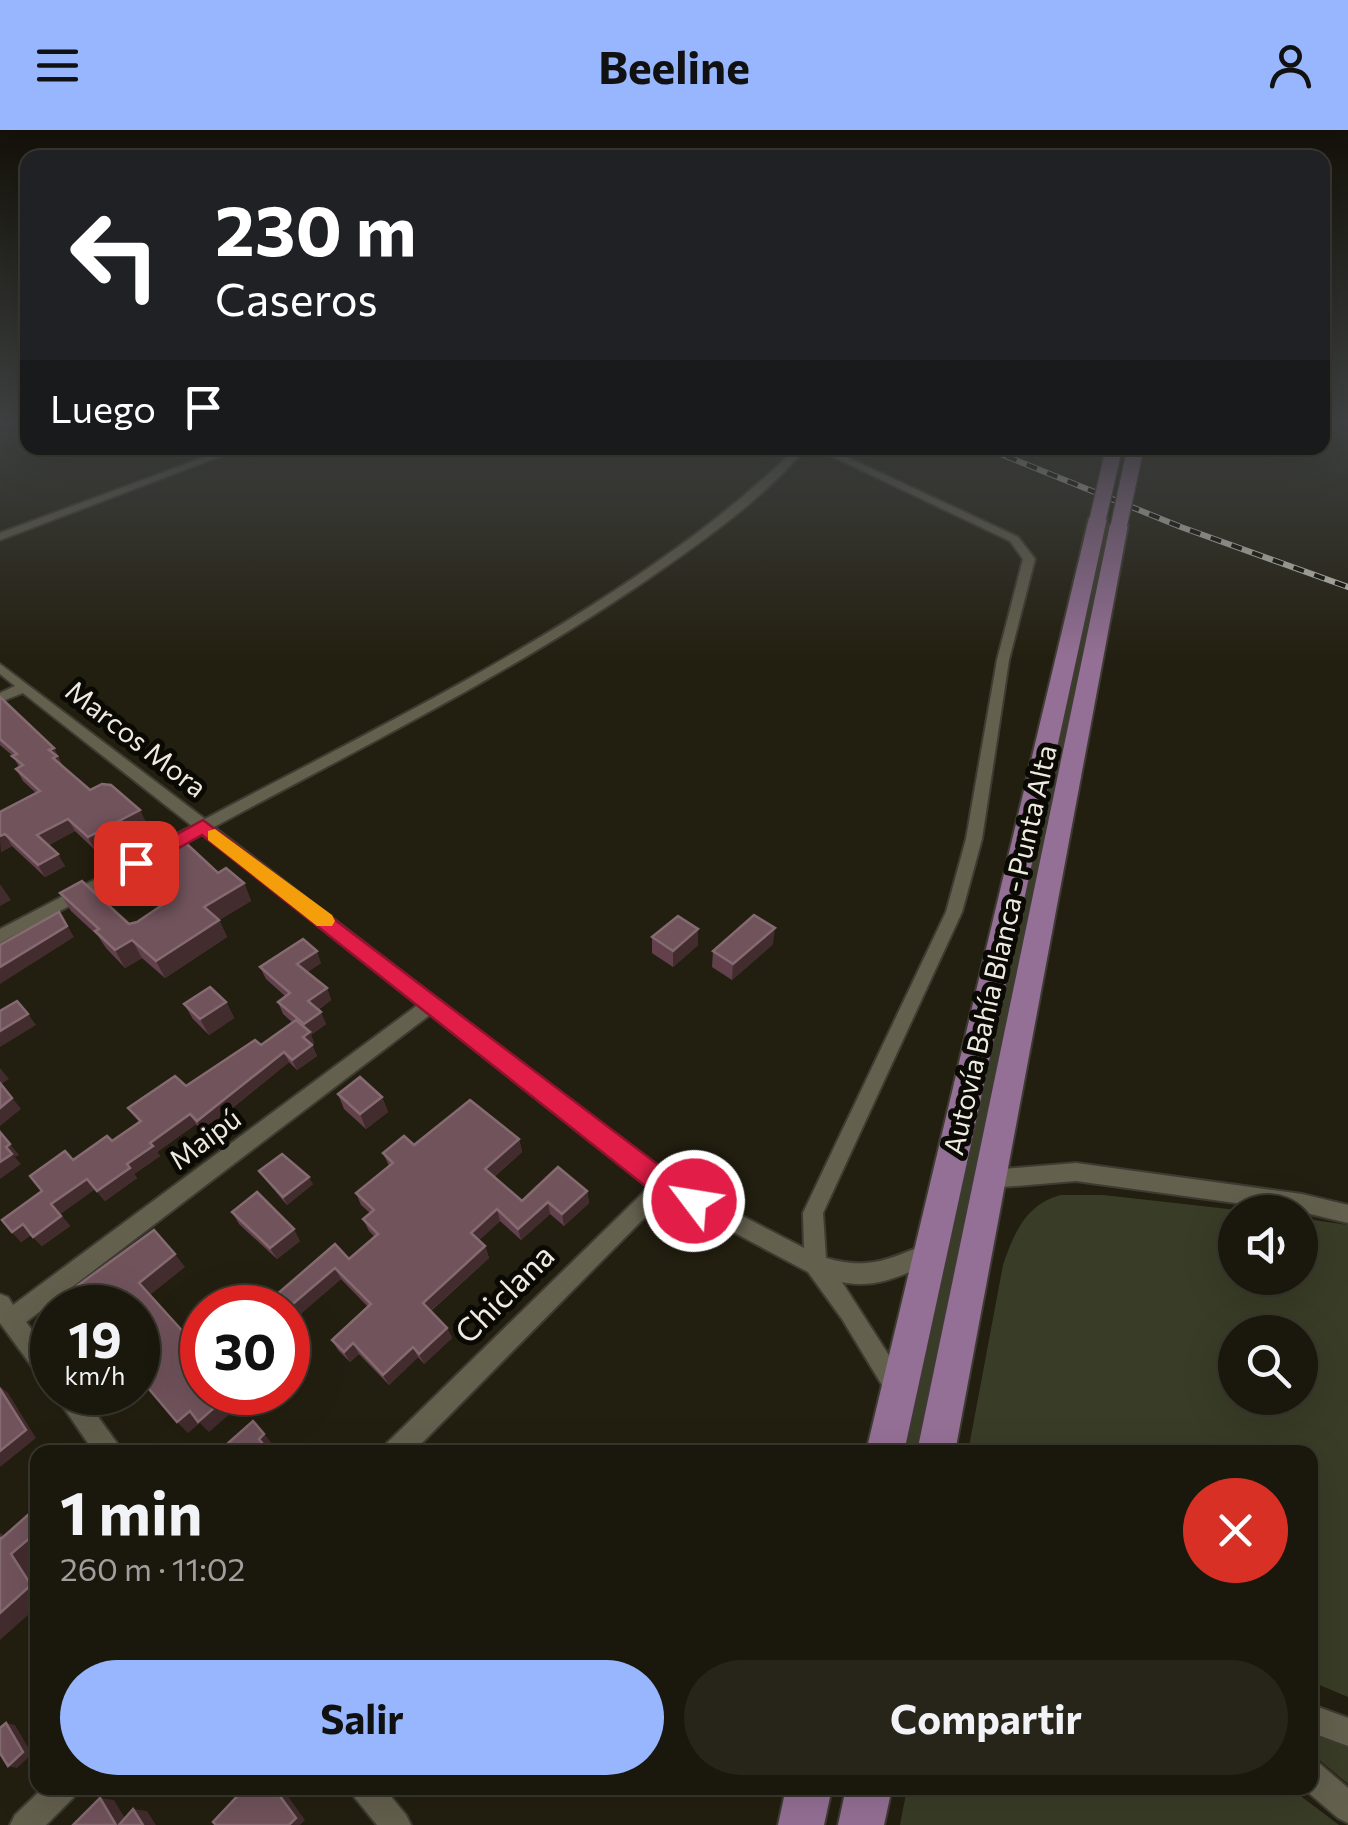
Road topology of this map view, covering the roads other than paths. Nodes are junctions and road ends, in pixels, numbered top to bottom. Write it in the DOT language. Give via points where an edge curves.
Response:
graph roads {
  1 [pos="91,502"];
  2 [pos="747,502"];
  3 [pos="935,502"];
  4 [pos="1110,502"];
  5 [pos="1116,502"];
  6 [pos="1108,522"];
  7 [pos="0,536"];
  8 [pos="0,668"];
  9 [pos="25,687"];
  10 [pos="0,698"];
  11 [pos="203,826"];
  12 [pos="0,937"];
  13 [pos="432,1004"];
  14 [pos="990,1179"];
  15 [pos="664,1185"];
  16 [pos="1348,1214"];
  17 [pos="931,1252"];
  18 [pos="816,1265"];
  19 [pos="6,1312"];
  20 [pos="30,1345"];
  21 [pos="899,1392"];
  22 [pos="81,1415"];
  23 [pos="103,1445"];
  24 [pos="403,1445"];
  25 [pos="887,1445"];
  26 [pos="937,1445"];
  27 [pos="1318,1721"];
  28 [pos="1348,1732"];
  29 [pos="1318,1781"];
  30 [pos="55,1795"];
  31 [pos="372,1795"];
  32 [pos="807,1795"];
  33 [pos="868,1795"];
  34 [pos="1348,1808"];
  35 [pos="26,1825"];
  36 [pos="396,1825"];
  37 [pos="801,1825"];
  38 [pos="862,1825"];
  1 -- 7 [label="street"];
  2 -- 11 [label="street" via="510,665"];
  3 -- 18 [label="street" via="1014,539 1029,560 954,912 813,1212"];
  4 -- 6 [label="main road, Autovía Bahía Blanca - Punta Alta, bridge"];
  5 -- 6 [label="main road, Autovía Bahía Blanca - Punta Alta, bridge"];
  6 -- 14 [label="main road, Autovía Bahía Blanca - Punta Alta"];
  6 -- 17 [label="main road, Autovía Bahía Blanca - Punta Alta"];
  8 -- 9 [label="street, Marcos Mora"];
  9 -- 10 [label="street"];
  9 -- 11 [label="street, Marcos Mora"];
  11 -- 12 [label="street"];
  11 -- 13 [label="street, Marcos Mora"];
  13 -- 15 [label="street, Marcos Mora"];
  13 -- 19 [label="street, Maipú"];
  14 -- 16 [label="street" via="1076,1172"];
  14 -- 26 [label="main road, Autovía Bahía Blanca - Punta Alta"];
  15 -- 18 [label="street, Marcos Mora"];
  15 -- 24 [label="street, Chiclana"];
  17 -- 18 [label="street" via="879,1276"];
  17 -- 21 [label="main road, Autovía Bahía Blanca - Punta Alta"];
  18 -- 21 [label="street"];
  19 -- 20 [label="street"];
  21 -- 25 [label="main road, Autovía Bahía Blanca - Punta Alta"];
  22 -- 23 [label="street"];
  27 -- 28 [label="street"];
  29 -- 34 [label="street"];
  30 -- 35 [label="street"];
  31 -- 36 [label="street"];
  32 -- 37 [label="main road"];
  33 -- 38 [label="main road"];
}
